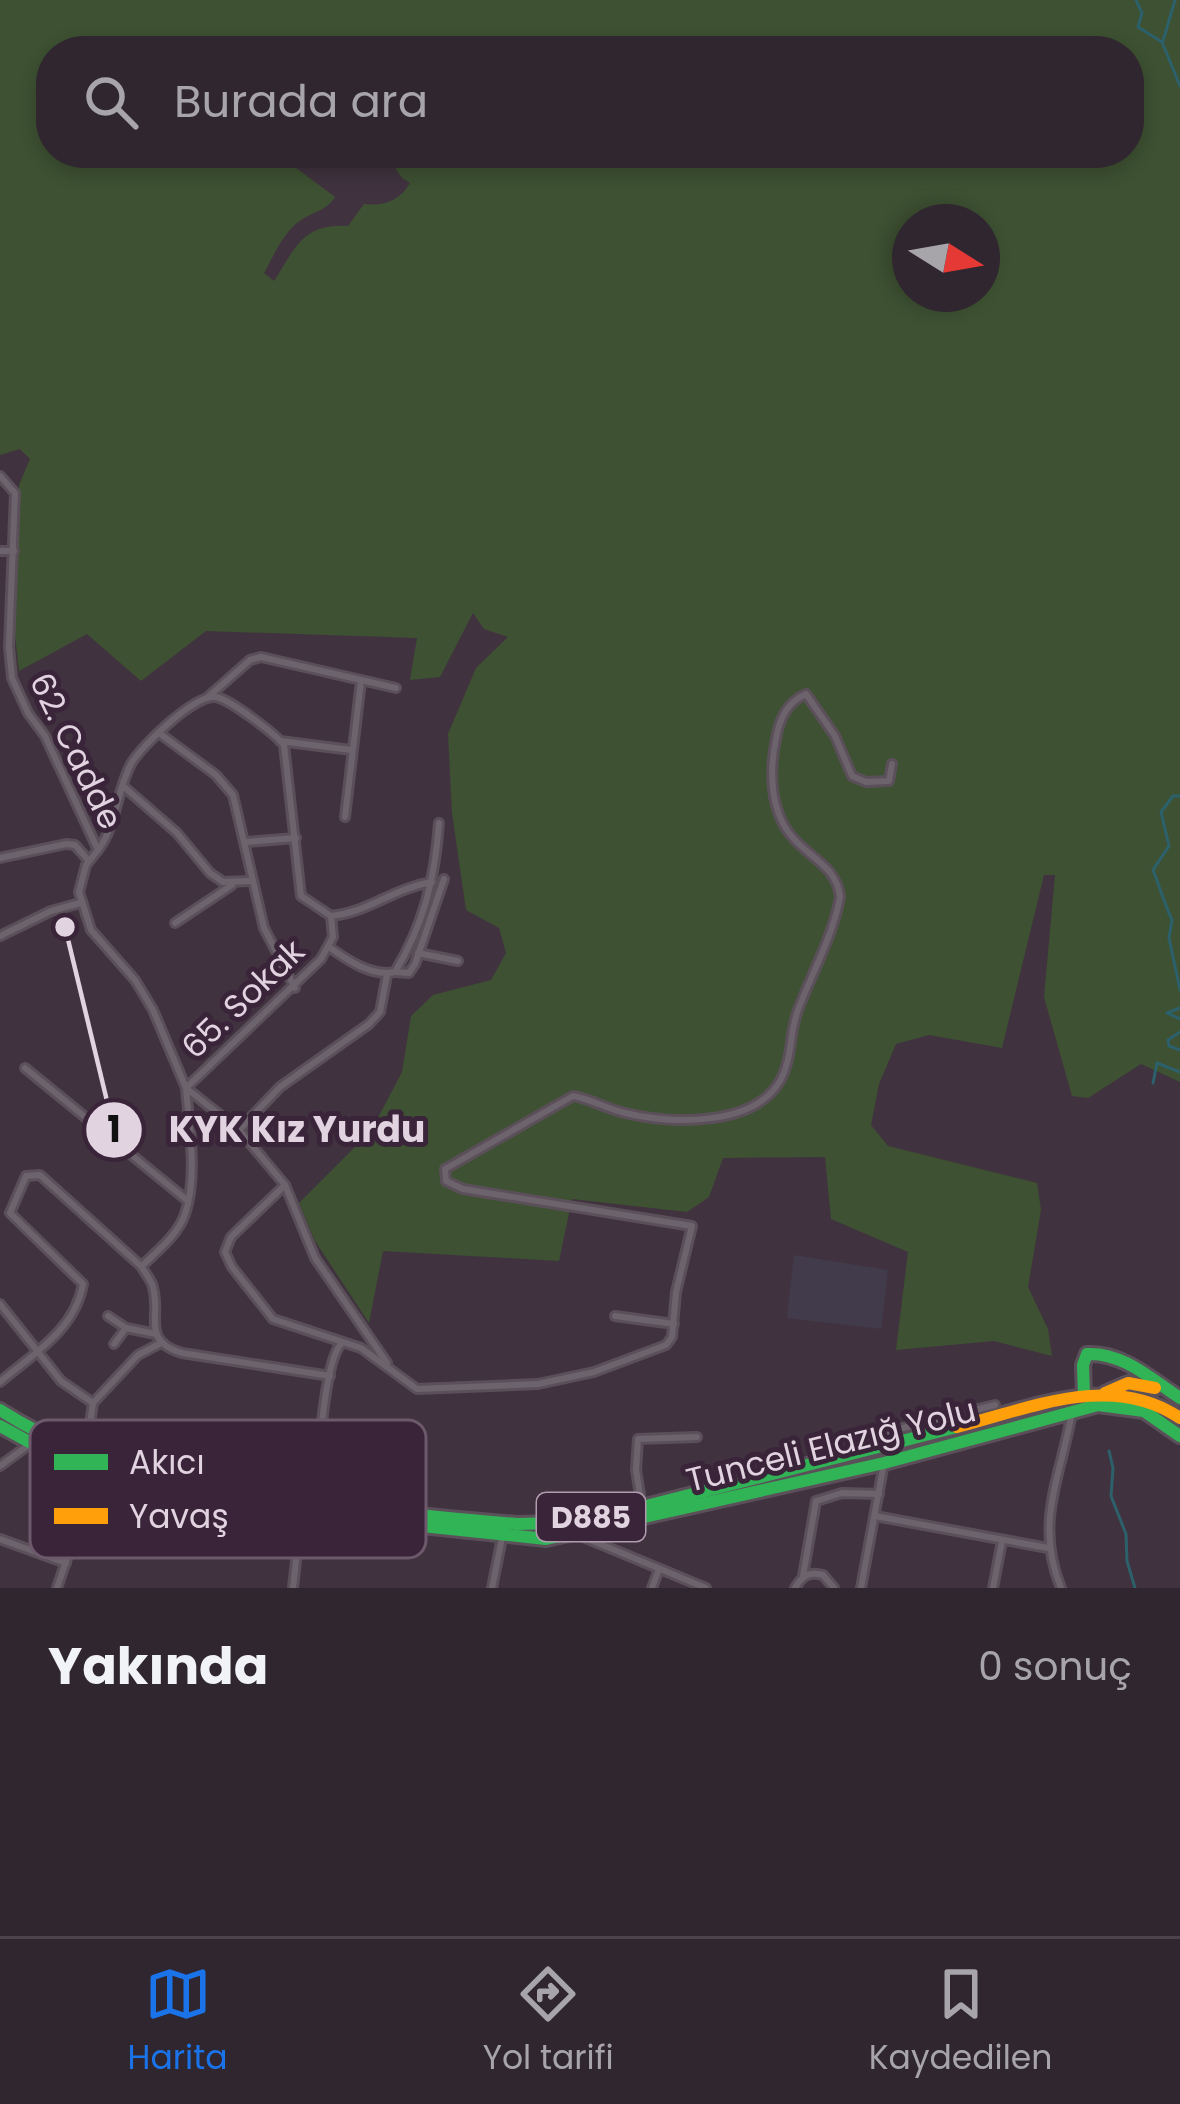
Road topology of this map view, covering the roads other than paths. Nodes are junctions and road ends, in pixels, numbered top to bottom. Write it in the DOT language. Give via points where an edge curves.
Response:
graph roads {
  1 [pos="0,476"];
  2 [pos="0,551"];
  3 [pos="14,551"];
  4 [pos="362,681"];
  5 [pos="396,688"];
  6 [pos="208,697"];
  7 [pos="159,733"];
  8 [pos="280,741"];
  9 [pos="351,750"];
  10 [pos="892,764"];
  11 [pos="122,786"];
  12 [pos="345,817"];
  13 [pos="439,823"];
  14 [pos="296,838"];
  15 [pos="246,842"];
  16 [pos="98,850"];
  17 [pos="0,858"];
  18 [pos="88,860"];
  19 [pos="444,878"];
  20 [pos="250,881"];
  21 [pos="432,882"];
  22 [pos="235,884"];
  23 [pos="80,903"];
  24 [pos="331,916"];
  25 [pos="175,923"];
  26 [pos="0,936"];
  27 [pos="329,947"];
  28 [pos="418,953"];
  29 [pos="458,961"];
  30 [pos="391,974"];
  31 [pos="295,988"];
  32 [pos="25,1068"];
  33 [pos="186,1088"];
  34 [pos="239,1130"];
  35 [pos="285,1185"];
  36 [pos="188,1202"];
  37 [pos="141,1266"];
  38 [pos="0,1304"];
  39 [pos="108,1316"];
  40 [pos="615,1316"];
  41 [pos="674,1324"];
  42 [pos="126,1328"];
  43 [pos="156,1334"];
  44 [pos="161,1343"];
  45 [pos="114,1344"];
  46 [pos="341,1344"];
  47 [pos="36,1351"];
  48 [pos="390,1367"];
  49 [pos="329,1376"];
  50 [pos="0,1382"];
  51 [pos="1105,1393"];
  52 [pos="1084,1395"];
  53 [pos="1180,1400"];
  54 [pos="93,1403"];
  55 [pos="995,1405"];
  56 [pos="0,1410"];
  57 [pos="1072,1412"];
  58 [pos="1180,1418"];
  59 [pos="91,1420"];
  60 [pos="323,1420"];
  61 [pos="0,1426"];
  62 [pos="30,1427"];
  63 [pos="1180,1436"];
  64 [pos="697,1437"];
  65 [pos="30,1444"];
  66 [pos="875,1448"];
  67 [pos="884,1463"];
  68 [pos="0,1466"];
  69 [pos="879,1494"];
  70 [pos="643,1507"];
  71 [pos="875,1516"];
  72 [pos="426,1519"];
  73 [pos="426,1528"];
  74 [pos="576,1534"];
  75 [pos="502,1538"];
  76 [pos="0,1539"];
  77 [pos="1002,1540"];
  78 [pos="1048,1548"];
  79 [pos="30,1550"];
  80 [pos="53,1558"];
  81 [pos="69,1558"];
  82 [pos="300,1558"];
  83 [pos="67,1563"];
  84 [pos="659,1569"];
  85 [pos="803,1576"];
  86 [pos="57,1588"];
  87 [pos="293,1588"];
  88 [pos="492,1588"];
  89 [pos="652,1588"];
  90 [pos="706,1588"];
  91 [pos="795,1588"];
  92 [pos="834,1588"];
  93 [pos="861,1588"];
  94 [pos="994,1588"];
  95 [pos="1061,1588"];
  1 -- 3 [label="street, 62. Cadde" via="15,493"];
  2 -- 3 [label="street"];
  3 -- 16 [label="street, 62. Cadde" via="12,678"];
  4 -- 5 [label="street"];
  4 -- 6 [label="street" via="261,657"];
  4 -- 9 [label="street"];
  6 -- 7 [label="street"];
  6 -- 8 [label="street"];
  7 -- 11 [label="street"];
  7 -- 15 [label="street" via="230,790"];
  8 -- 9 [label="street"];
  8 -- 14 [label="street, 65. Sokak"];
  9 -- 12 [label="street"];
  10 -- 41 [label="street" via="889,781 852,776 806,694 780,723 772,769 780,818 829,870 840,897 784,1072 759,1105 656,1118 573,1096 445,1169 446,1181 464,1189 689,1224"];
  11 -- 16 [label="street"];
  11 -- 22 [label="street" via="210,873"];
  13 -- 21 [label="street"];
  14 -- 15 [label="street"];
  14 -- 24 [label="street, 65. Sokak" via="301,896"];
  15 -- 20 [label="street"];
  16 -- 18 [label="street, 62. Cadde"];
  17 -- 18 [label="street" via="66,844"];
  18 -- 23 [label="street, 62. Cadde"];
  19 -- 28 [label="street"];
  20 -- 22 [label="street"];
  20 -- 31 [label="street" via="273,952"];
  21 -- 24 [label="street"];
  21 -- 30 [label="street" via="418,929"];
  22 -- 25 [label="street"];
  23 -- 26 [label="street"];
  23 -- 33 [label="street" via="152,1010"];
  24 -- 27 [label="street, 65. Sokak"];
  27 -- 30 [label="street"];
  27 -- 31 [label="street, 65. Sokak"];
  28 -- 29 [label="street"];
  28 -- 30 [label="street" via="409,973"];
  30 -- 34 [label="street" via="380,1012 280,1087"];
  31 -- 33 [label="street, 65. Sokak"];
  32 -- 36 [label="street"];
  33 -- 34 [label="street"];
  33 -- 36 [label="street"];
  34 -- 35 [label="street"];
  35 -- 46 [label="street" via="225,1252 273,1318"];
  35 -- 48 [label="street" via="309,1249"];
  36 -- 37 [label="street" via="177,1229"];
  37 -- 43 [label="street" via="152,1285"];
  37 -- 47 [label="street" via="40,1175 26,1176 10,1213 82,1285 79,1308"];
  38 -- 47 [label="street"];
  39 -- 42 [label="street"];
  40 -- 41 [label="street"];
  41 -- 48 [label="street" via="666,1346 639,1358 538,1384 431,1391 405,1383"];
  42 -- 43 [label="street"];
  42 -- 45 [label="street"];
  43 -- 44 [label="street"];
  44 -- 49 [label="street"];
  44 -- 54 [label="street" via="138,1355"];
  46 -- 48 [label="street"];
  46 -- 49 [label="street"];
  47 -- 50 [label="street"];
  47 -- 54 [label="street"];
  49 -- 60 [label="street"];
  51 -- 52 [label="main road, Tunceli Elazığ Yolu / D885"];
  51 -- 53 [label="main road" via="1138,1382"];
  51 -- 58 [label="main road, Tunceli Elazığ Yolu / D885" via="1149,1400"];
  52 -- 53 [label="main road" via="1083,1365 1098,1352"];
  52 -- 66 [label="main road, Tunceli Elazığ Yolu / D885"];
  54 -- 59 [label="street"];
  55 -- 66 [label="street" via="883,1433"];
  56 -- 62 [label="main road, Tunceli Elazığ Yolu / D885"];
  57 -- 63 [label="main road, Tunceli Elazığ Yolu / D885" via="1130,1407"];
  57 -- 67 [label="main road, Tunceli Elazığ Yolu / D885"];
  57 -- 78 [label="street" via="1048,1508"];
  61 -- 65 [label="main road, Tunceli Elazığ Yolu / D885"];
  64 -- 70 [label="street" via="638,1438"];
  65 -- 68 [label="street"];
  66 -- 70 [label="main road, Tunceli Elazığ Yolu / D885"];
  67 -- 69 [label="street"];
  67 -- 74 [label="main road, Tunceli Elazığ Yolu / D885"];
  69 -- 71 [label="street"];
  69 -- 85 [label="street" via="817,1501"];
  70 -- 72 [label="main road, Tunceli Elazığ Yolu / D885" via="561,1523"];
  71 -- 77 [label="street"];
  71 -- 93 [label="street"];
  73 -- 75 [label="main road, Tunceli Elazığ Yolu / D885"];
  74 -- 75 [label="main road, Tunceli Elazığ Yolu / D885"];
  74 -- 84 [label="street"];
  75 -- 88 [label="street"];
  76 -- 79 [label="street"];
  77 -- 78 [label="street"];
  77 -- 94 [label="street"];
  78 -- 95 [label="street"];
  80 -- 83 [label="street"];
  81 -- 83 [label="street"];
  82 -- 87 [label="street"];
  83 -- 86 [label="street"];
  84 -- 89 [label="street"];
  84 -- 90 [label="street"];
  85 -- 91 [label="street"];
  85 -- 92 [label="street" via="823,1574"];
}
